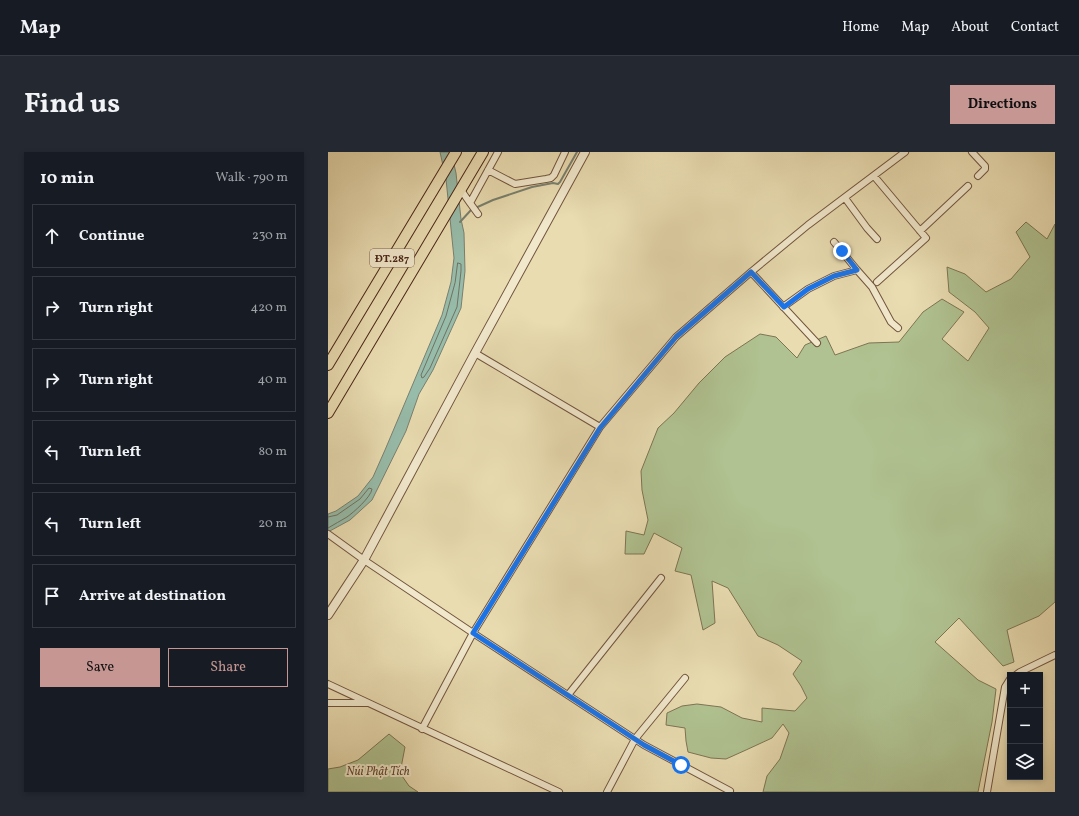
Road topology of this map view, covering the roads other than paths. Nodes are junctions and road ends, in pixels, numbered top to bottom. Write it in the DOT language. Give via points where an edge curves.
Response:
graph roads {
  1 [pos="456,152"];
  2 [pos="483,152"];
  3 [pos="498,152"];
  4 [pos="565,152"];
  5 [pos="585,152"];
  6 [pos="905,152"];
  7 [pos="972,152"];
  8 [pos="488,170"];
  9 [pos="874,176"];
  10 [pos="978,176"];
  11 [pos="968,186"];
  12 [pos="460,190"];
  13 [pos="845,198"];
  14 [pos="471,204"];
  15 [pos="478,214"];
  16 [pos="920,231"];
  17 [pos="877,240"];
  18 [pos="834,242"];
  19 [pos="857,270"];
  20 [pos="751,272"];
  21 [pos="877,282"];
  22 [pos="784,307"];
  23 [pos="898,328"];
  24 [pos="817,343"];
  25 [pos="474,353"];
  26 [pos="328,365"];
  27 [pos="328,413"];
  28 [pos="600,428"];
  29 [pos="330,536"];
  30 [pos="364,560"];
  31 [pos="661,578"];
  32 [pos="328,615"];
  33 [pos="473,633"];
  34 [pos="1055,655"];
  35 [pos="1020,672"];
  36 [pos="685,678"];
  37 [pos="328,684"];
  38 [pos="1007,685"];
  39 [pos="568,695"];
  40 [pos="328,703"];
  41 [pos="368,703"];
  42 [pos="422,729"];
  43 [pos="635,738"];
  44 [pos="556,791"];
  45 [pos="730,791"];
  46 [pos="607,792"];
  47 [pos="987,792"];
  1 -- 26 [label="main road, ĐT.287"];
  2 -- 12 [label="main road, ĐT.287"];
  3 -- 8 [label="street"];
  4 -- 8 [label="street" via="551,178 515,184"];
  5 -- 25 [label="street"];
  6 -- 9 [label="street"];
  7 -- 10 [label="street" via="985,166"];
  8 -- 14 [label="street"];
  9 -- 13 [label="street"];
  9 -- 16 [label="street"];
  11 -- 16 [label="street"];
  12 -- 14 [label="street"];
  12 -- 27 [label="main road, ĐT.287"];
  13 -- 17 [label="street"];
  13 -- 20 [label="street"];
  14 -- 15 [label="street"];
  16 -- 21 [label="street" via="926,238"];
  18 -- 19 [label="street"];
  19 -- 22 [label="street" via="834,276 808,289"];
  19 -- 23 [label="street" via="872,287 891,322"];
  20 -- 22 [label="street"];
  20 -- 28 [label="street" via="676,337"];
  22 -- 24 [label="street"];
  25 -- 28 [label="street"];
  25 -- 30 [label="street"];
  28 -- 33 [label="street"];
  29 -- 30 [label="street"];
  30 -- 32 [label="street"];
  30 -- 33 [label="street"];
  31 -- 39 [label="street"];
  33 -- 39 [label="street"];
  33 -- 42 [label="street"];
  34 -- 35 [label="street"];
  36 -- 43 [label="street"];
  37 -- 41 [label="street"];
  38 -- 47 [label="street"];
  39 -- 43 [label="street"];
  40 -- 41 [label="street"];
  41 -- 42 [label="street"];
  42 -- 44 [label="street"];
  43 -- 45 [label="street"];
  43 -- 46 [label="street"];
}
